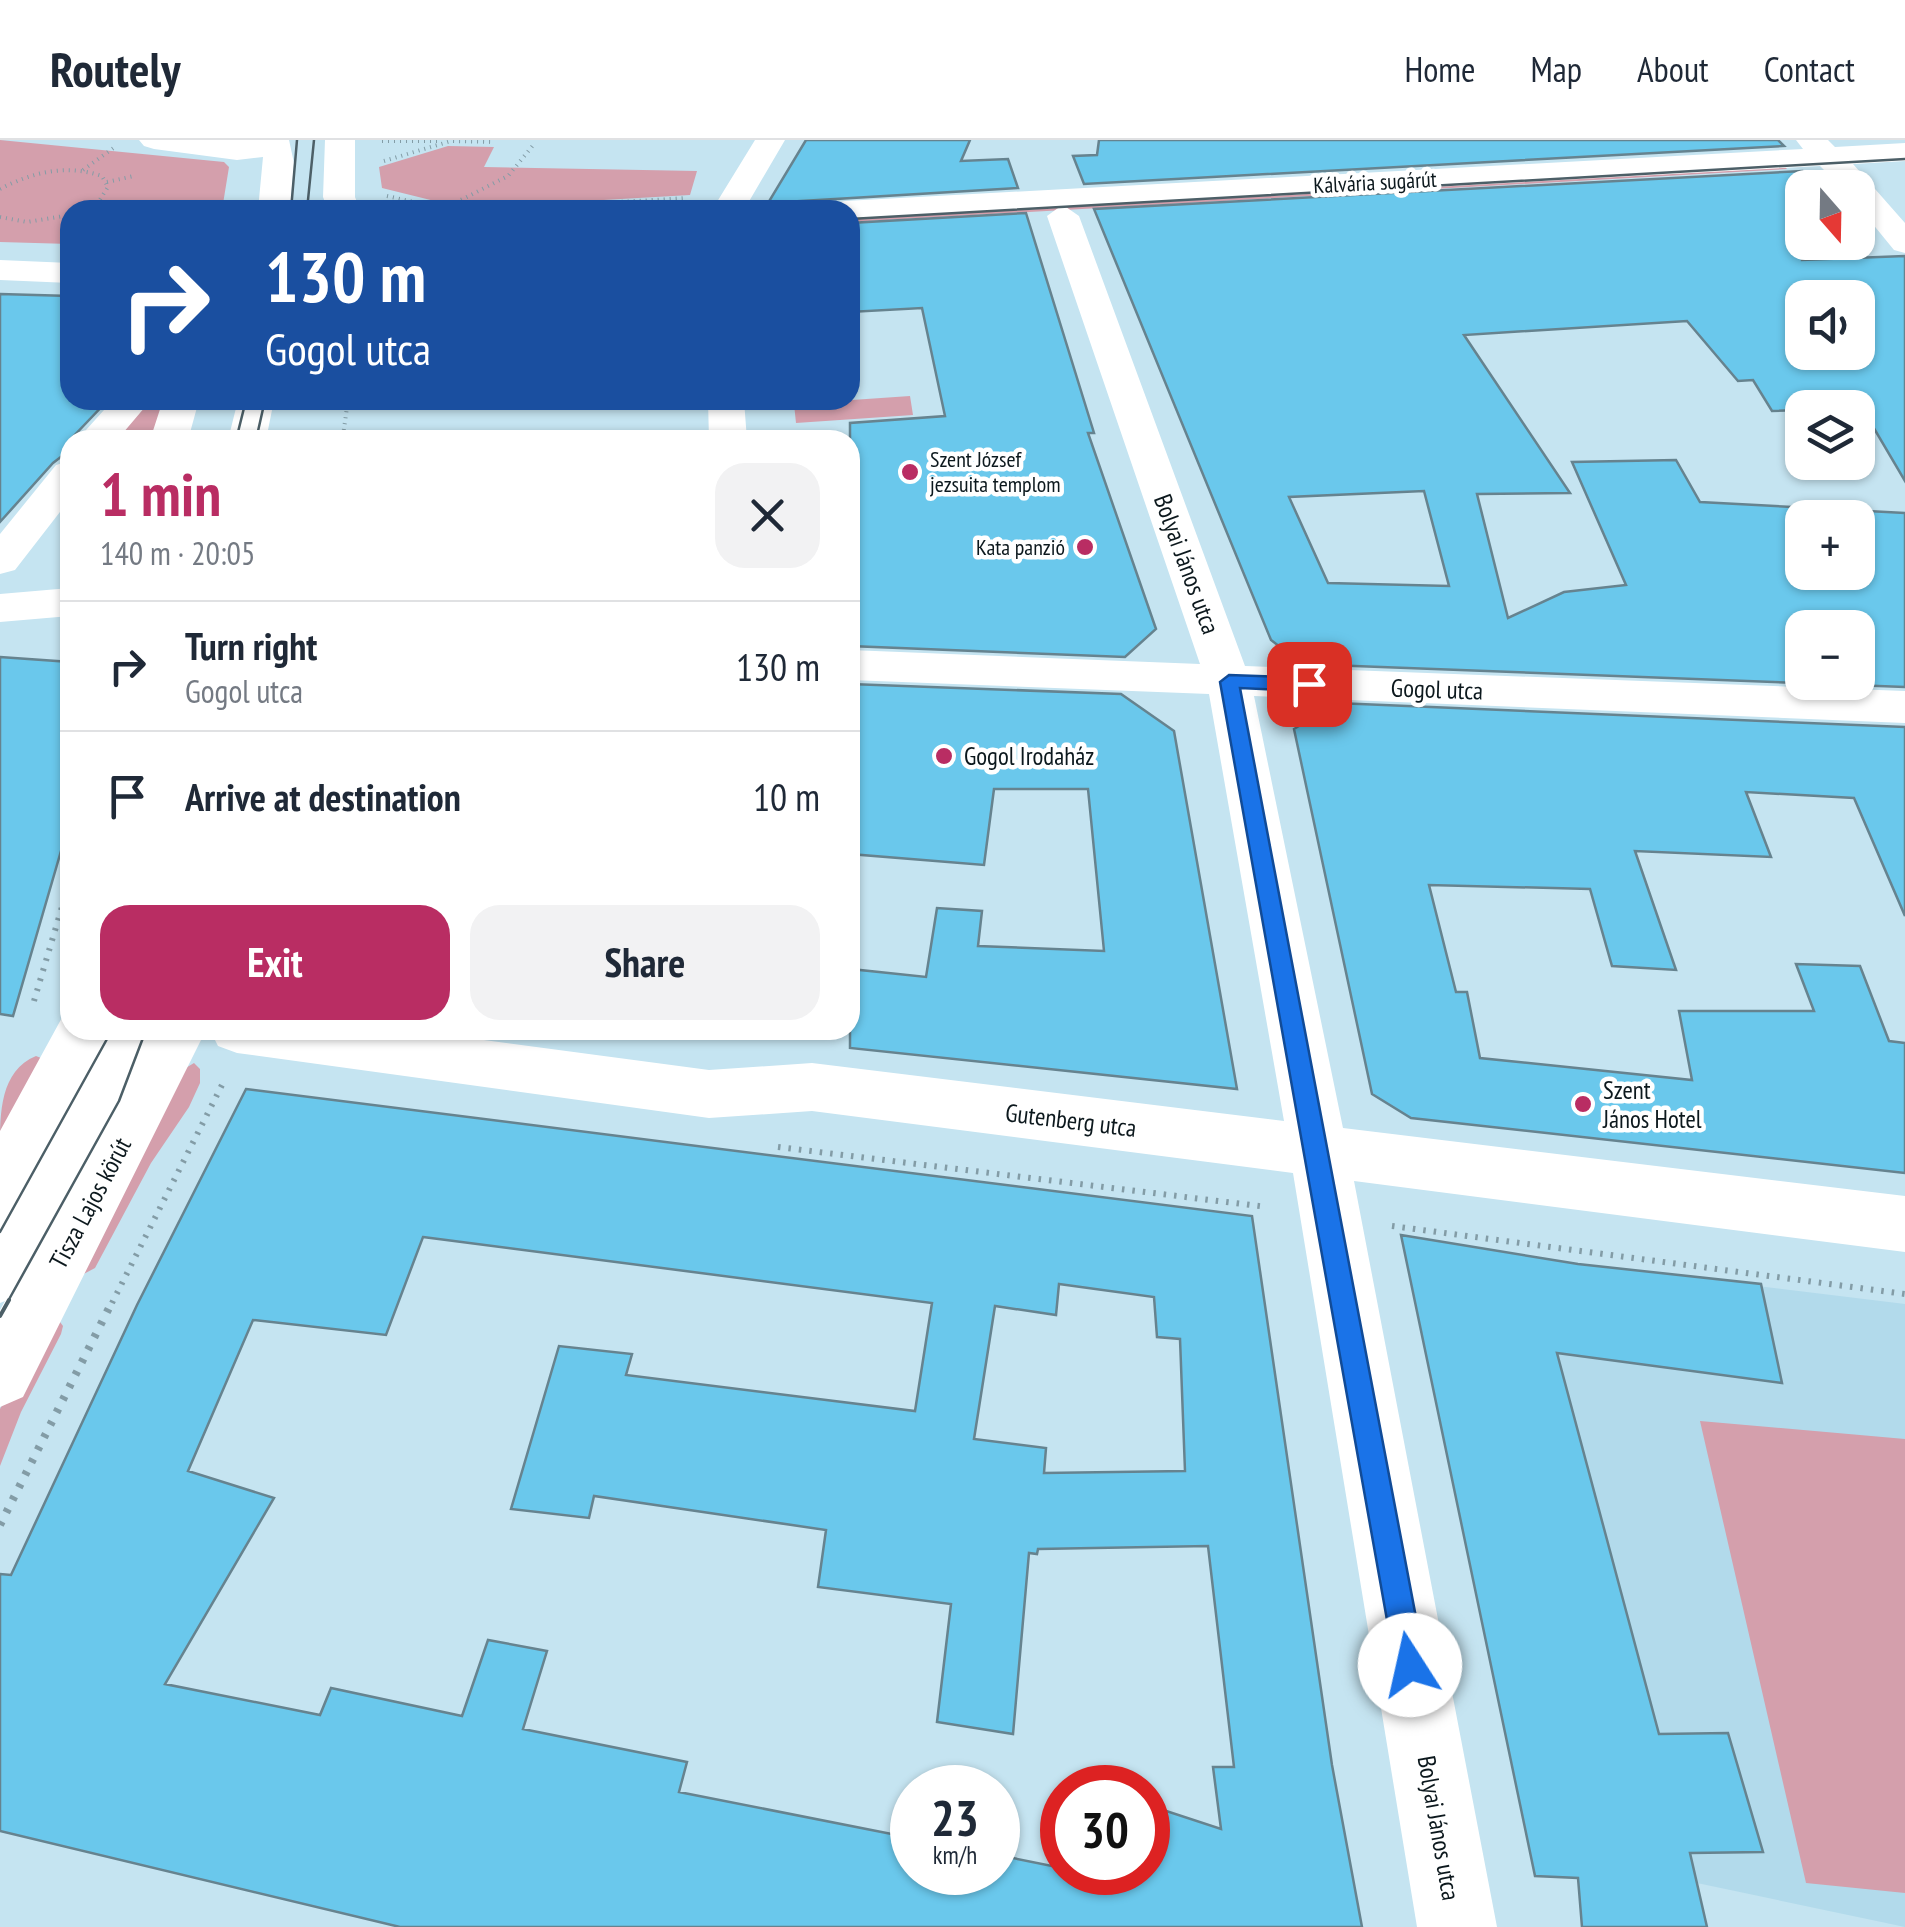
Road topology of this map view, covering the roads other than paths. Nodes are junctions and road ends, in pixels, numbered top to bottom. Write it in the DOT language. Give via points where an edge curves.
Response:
graph roads {
  1 [pos="154,140"];
  2 [pos="340,140"];
  3 [pos="275,143"];
  4 [pos="763,152"];
  5 [pos="1905,152"];
  6 [pos="1827,155"];
  7 [pos="1905,166"];
  8 [pos="275,200"];
  9 [pos="340,200"];
  10 [pos="732,200"];
  11 [pos="860,209"];
  12 [pos="1063,216"];
  13 [pos="860,227"];
  14 [pos="1905,243"];
  15 [pos="0,270"];
  16 [pos="60,273"];
  17 [pos="124,410"];
  18 [pos="105,430"];
  19 [pos="60,485"];
  20 [pos="0,561"];
  21 [pos="60,603"];
  22 [pos="0,608"];
  23 [pos="860,665"];
  24 [pos="1229,682"];
  25 [pos="1905,707"];
  26 [pos="57,1020"];
  27 [pos="127,1040"];
  28 [pos="174,1040"];
  29 [pos="240,1056"];
  30 [pos="1318,1151"];
  31 [pos="0,1185"];
  32 [pos="1905,1224"];
  33 [pos="0,1274"];
  34 [pos="0,1375"];
  35 [pos="1456,1927"];
  1 -- 3 [label="street" via="237,151"];
  2 -- 9 [label="street"];
  3 -- 8 [label="street"];
  4 -- 10 [label="street"];
  5 -- 6 [label="street, Kálvária sugárút"];
  6 -- 7 [label="street, Kálvária sugárút"];
  6 -- 11 [label="street, Kálvária sugárút"];
  6 -- 12 [label="street, Kálvária sugárút"];
  6 -- 14 [label="street"];
  12 -- 13 [label="street, Kálvária sugárút"];
  12 -- 24 [label="street, Bolyai János utca"];
  15 -- 16 [label="street"];
  17 -- 18 [label="street"];
  19 -- 20 [label="street"];
  21 -- 22 [label="street"];
  23 -- 24 [label="street, Gogol utca"];
  24 -- 25 [label="street, Gogol utca"];
  24 -- 30 [label="street, Bolyai János utca"];
  26 -- 31 [label="street" via="54,1091"];
  27 -- 33 [label="street, Tisza Lajos körút"];
  28 -- 34 [label="street, Tisza Lajos körút"];
  29 -- 30 [label="street, Gutenberg utca" via="709,1094 812,1087"];
  30 -- 32 [label="street, Gutenberg utca"];
  30 -- 35 [label="street, Bolyai János utca"];
}
